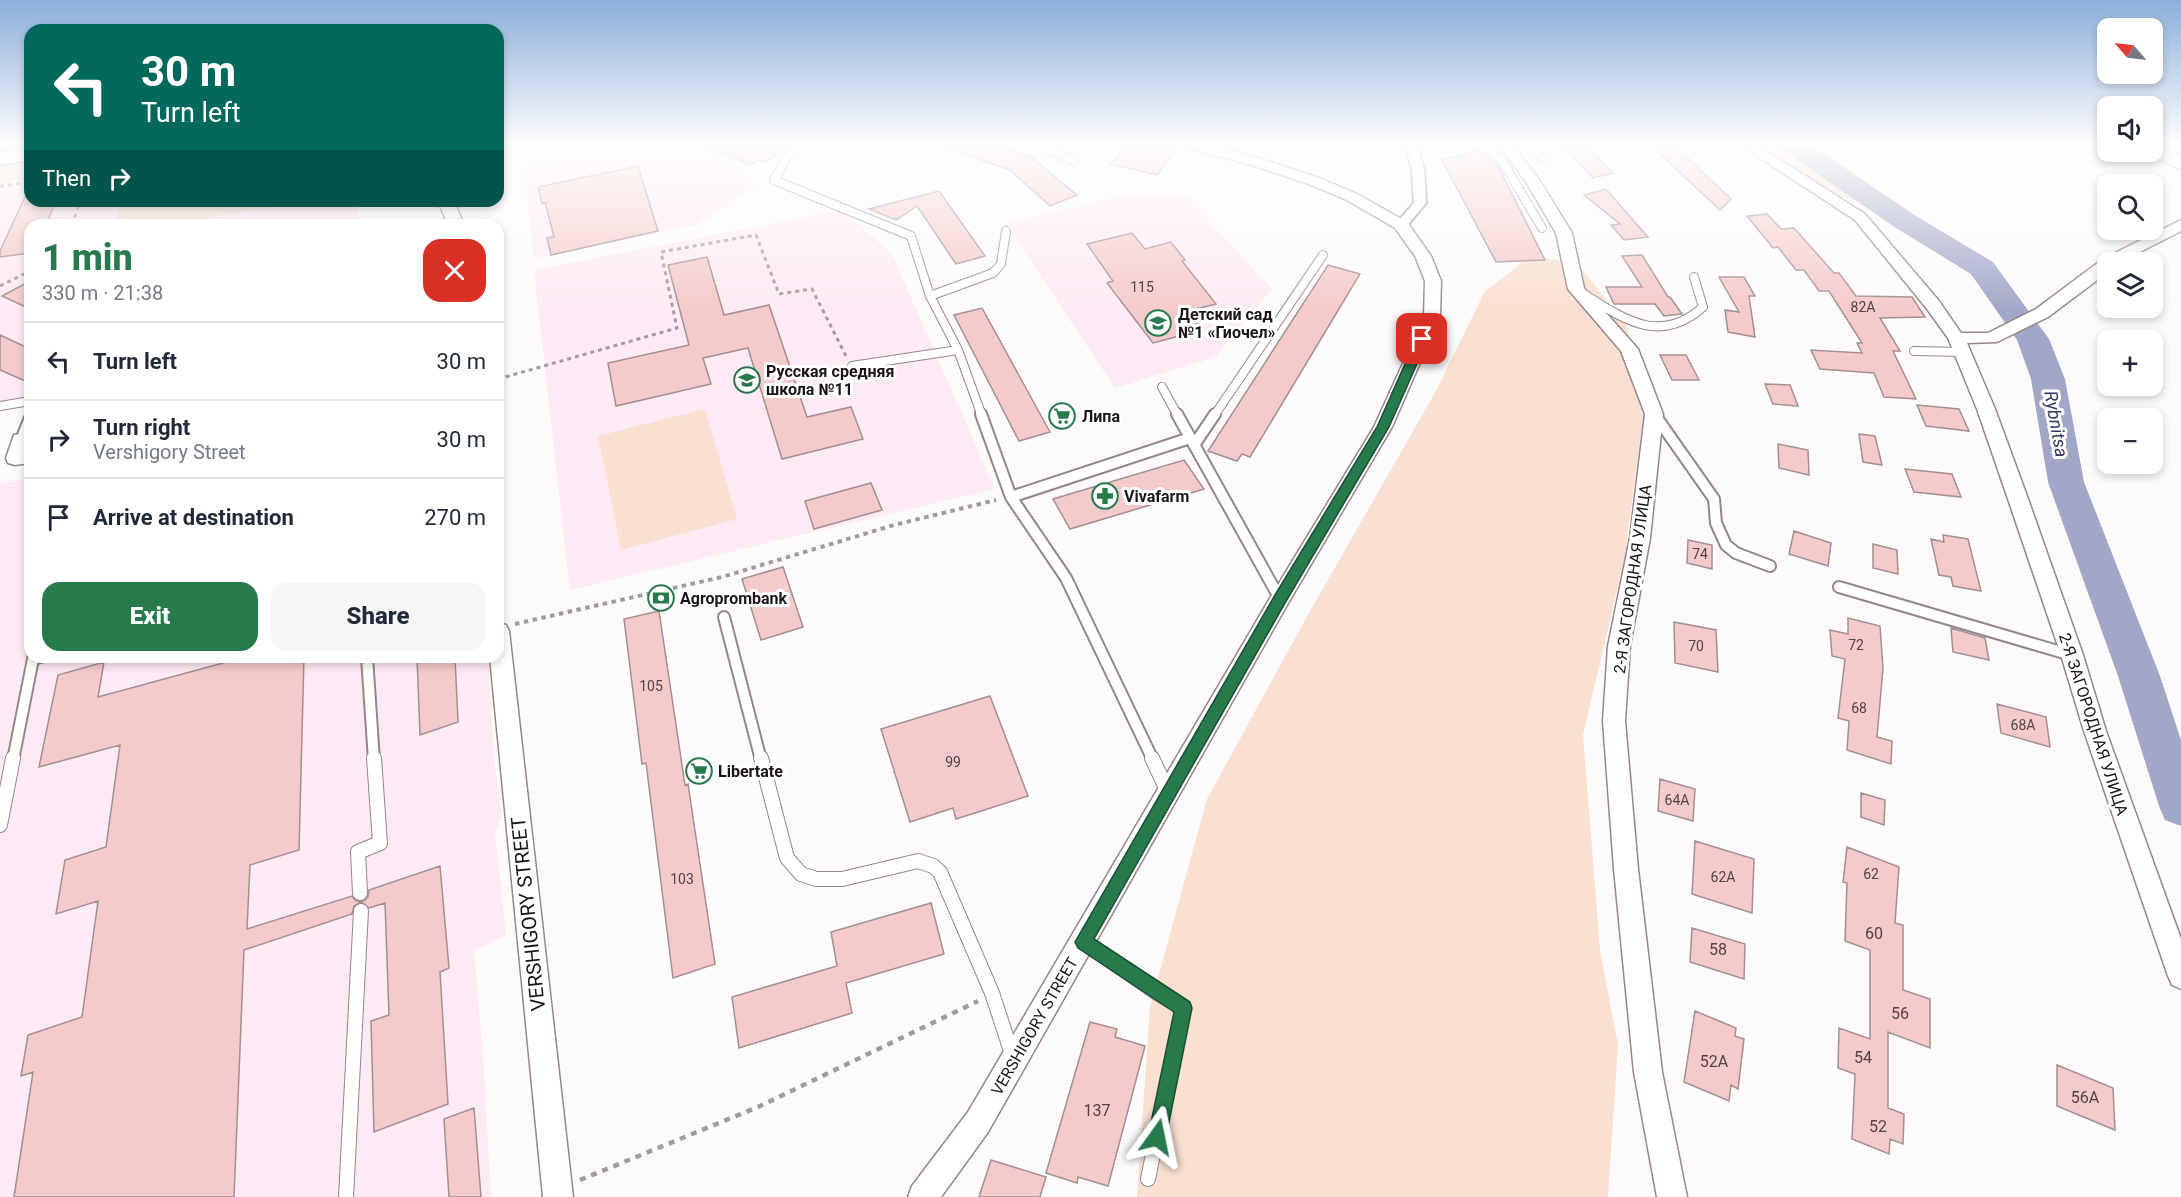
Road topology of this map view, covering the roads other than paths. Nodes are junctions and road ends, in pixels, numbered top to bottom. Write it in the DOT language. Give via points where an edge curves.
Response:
graph roads {
  1 [pos="825,201"];
  2 [pos="1359,201"];
  3 [pos="1420,201"];
  4 [pos="1526,201"];
  5 [pos="1545,201"];
  6 [pos="1835,201"];
  7 [pos="1401,225"];
  8 [pos="2181,225"];
  9 [pos="1542,228"];
  10 [pos="1006,231"];
  11 [pos="2129,252"];
  12 [pos="1323,255"];
  13 [pos="2097,271"];
  14 [pos="1694,277"];
  15 [pos="1576,289"];
  16 [pos="930,296"];
  17 [pos="1959,345"];
  18 [pos="958,350"];
  19 [pos="1914,351"];
  20 [pos="852,366"];
  21 [pos="1162,387"];
  22 [pos="24,402"];
  23 [pos="0,406"];
  24 [pos="1654,414"];
  25 [pos="1192,442"];
  26 [pos="1011,497"];
  27 [pos="1770,566"];
  28 [pos="1839,587"];
  29 [pos="1280,599"];
  30 [pos="724,617"];
  31 [pos="504,638"];
  32 [pos="2072,655"];
  33 [pos="32,663"];
  34 [pos="367,663"];
  35 [pos="1169,795"];
  36 [pos="0,825"];
  37 [pos="360,893"];
  38 [pos="361,911"];
  39 [pos="1084,942"];
  40 [pos="2181,976"];
  41 [pos="1014,1060"];
  42 [pos="1148,1179"];
  43 [pos="558,1193"];
  44 [pos="346,1197"];
  45 [pos="923,1197"];
  46 [pos="1672,1197"];
  1 -- 16 [label="lane" via="911,236"];
  2 -- 7 [label="street, VERSHIGORY STREET"];
  3 -- 7 [label="street"];
  4 -- 9 [label="lane"];
  5 -- 15 [label="street, 2-Я ЗАГОРОДНАЯ УЛИЦА" via="1564,233"];
  6 -- 17 [label="street, 2-Я ЗАГОРОДНАЯ УЛИЦА" via="1860,217 1933,305"];
  7 -- 29 [label="street, VERSHIGORY STREET" via="1424,256 1433,281 1432,317 1383,427"];
  8 -- 11 [label="street"];
  10 -- 16 [label="lane" via="1001,264 993,273"];
  12 -- 25 [label="lane"];
  13 -- 17 [label="street" via="2043,313 1991,338"];
  14 -- 15 [label="lane" via="1703,307 1681,325 1662,328 1629,319"];
  15 -- 24 [label="street, 2-Я ЗАГОРОДНАЯ УЛИЦА" via="1629,349"];
  16 -- 18 [label="lane"];
  17 -- 19 [label="lane"];
  17 -- 32 [label="street, 2-Я ЗАГОРОДНАЯ УЛИЦА"];
  18 -- 20 [label="lane"];
  18 -- 26 [label="lane"];
  21 -- 25 [label="lane"];
  22 -- 23 [label="lane"];
  24 -- 27 [label="lane" via="1714,500 1716,523 1726,545"];
  24 -- 46 [label="street, 2-Я ЗАГОРОДНАЯ УЛИЦА" via="1641,538 1619,646 1614,721 1648,1072"];
  25 -- 26 [label="lane"];
  25 -- 29 [label="lane"];
  26 -- 35 [label="lane" via="1066,578"];
  28 -- 32 [label="lane"];
  29 -- 35 [label="street, VERSHIGORY STREET"];
  30 -- 41 [label="lane" via="788,858 801,874 816,879 842,879 918,861 933,866 992,993"];
  31 -- 43 [label="street, VERSHIGORY STREET"];
  32 -- 40 [label="street, 2-Я ЗАГОРОДНАЯ УЛИЦА"];
  33 -- 36 [label="lane"];
  34 -- 37 [label="lane" via="380,843 358,852"];
  35 -- 39 [label="street, VERSHIGORY STREET"];
  38 -- 44 [label="lane"];
  39 -- 41 [label="street, VERSHIGORY STREET"];
  39 -- 42 [label="lane" via="1183,1008"];
  41 -- 45 [label="street, VERSHIGORY STREET" via="978,1122"];
}
